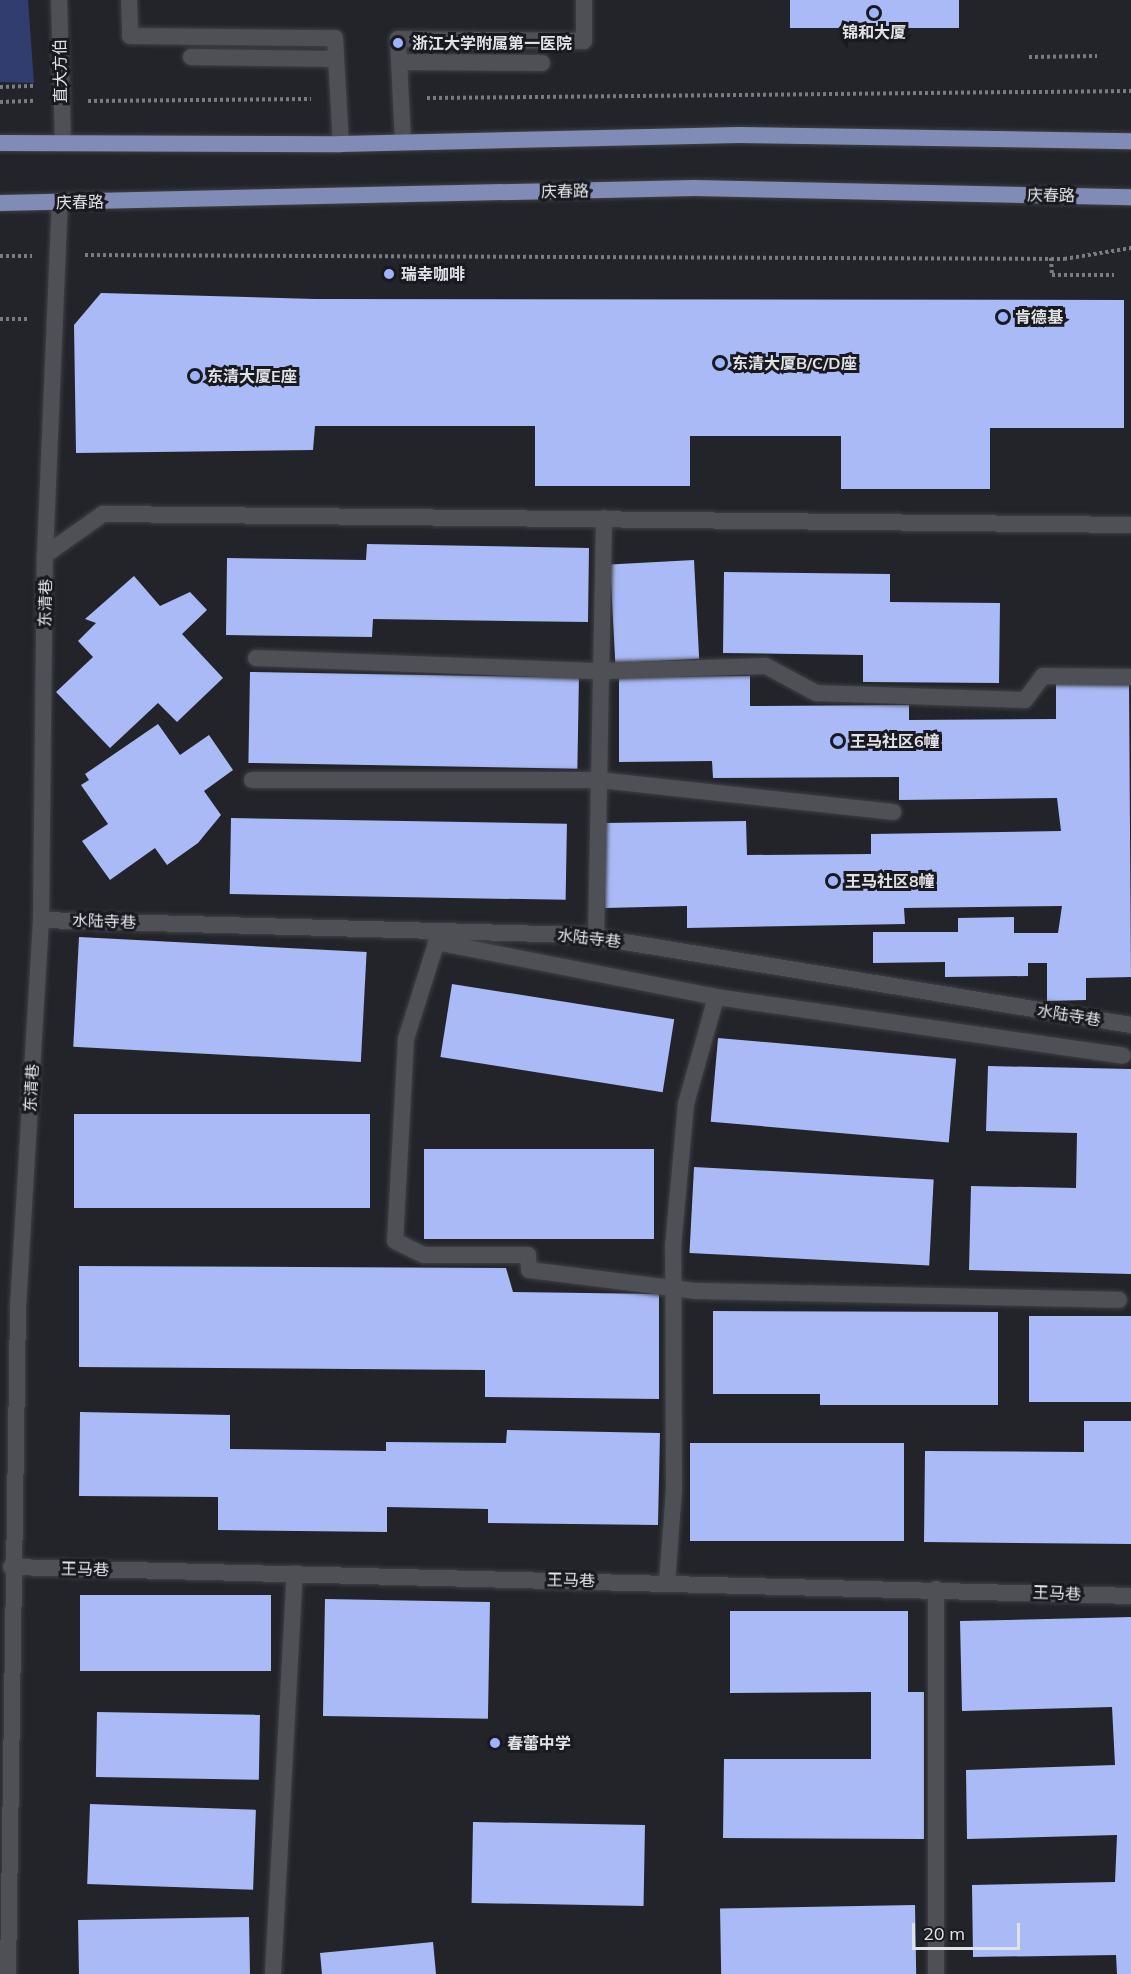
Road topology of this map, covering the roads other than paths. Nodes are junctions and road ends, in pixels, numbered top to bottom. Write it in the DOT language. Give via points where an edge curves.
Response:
graph roads {
  1 [pos="58,0"];
  2 [pos="129,0"];
  3 [pos="584,0"];
  4 [pos="191,57"];
  5 [pos="335,59"];
  6 [pos="399,62"];
  7 [pos="542,63"];
  8 [pos="1131,141"];
  9 [pos="403,142"];
  10 [pos="0,143"];
  11 [pos="63,143"];
  12 [pos="340,144"];
  13 [pos="1131,197"];
  14 [pos="0,203"];
  15 [pos="60,203"];
  16 [pos="604,519"];
  17 [pos="1131,525"];
  18 [pos="45,555"];
  19 [pos="256,658"];
  20 [pos="601,671"];
  21 [pos="1131,677"];
  22 [pos="252,780"];
  23 [pos="599,780"];
  24 [pos="893,812"];
  25 [pos="41,920"];
  26 [pos="438,937"];
  27 [pos="596,938"];
  28 [pos="716,998"];
  29 [pos="1131,1025"];
  30 [pos="1123,1056"];
  31 [pos="673,1288"];
  32 [pos="1119,1300"];
  33 [pos="11,1567"];
  34 [pos="295,1574"];
  35 [pos="667,1582"];
  36 [pos="936,1589"];
  37 [pos="1131,1596"];
  38 [pos="8,1974"];
  39 [pos="273,1974"];
  40 [pos="936,1974"];
  1 -- 11 [label="street, 直大方伯"];
  2 -- 5 [label="street" via="130,36 335,38"];
  3 -- 6 [label="street" via="584,41 398,39"];
  4 -- 5 [label="street"];
  5 -- 12 [label="street"];
  6 -- 7 [label="street"];
  6 -- 9 [label="street"];
  8 -- 9 [label="main road" via="739,135"];
  9 -- 12 [label="main road"];
  10 -- 11 [label="main road"];
  11 -- 12 [label="main road"];
  13 -- 15 [label="main road, 庆春路" via="694,188"];
  14 -- 15 [label="main road, 庆春路"];
  15 -- 18 [label="street, 东清巷"];
  16 -- 17 [label="street"];
  16 -- 18 [label="street" via="103,514"];
  16 -- 20 [label="street"];
  18 -- 25 [label="street, 东清巷"];
  19 -- 20 [label="street"];
  20 -- 21 [label="street" via="766,666 816,693 1025,699 1043,676"];
  20 -- 23 [label="street"];
  22 -- 23 [label="street"];
  23 -- 24 [label="street"];
  23 -- 27 [label="street"];
  25 -- 26 [label="street, 水陆寺巷"];
  25 -- 33 [label="street, 东清巷" via="18,1307"];
  26 -- 27 [label="street, 水陆寺巷"];
  26 -- 28 [label="street"];
  26 -- 31 [label="street" via="406,1039 395,1241 424,1255 528,1255 529,1270"];
  27 -- 29 [label="street, 水陆寺巷"];
  28 -- 30 [label="street"];
  28 -- 31 [label="street" via="686,1104"];
  31 -- 32 [label="street"];
  31 -- 35 [label="street" via="674,1490"];
  33 -- 34 [label="street, 王马巷"];
  33 -- 38 [label="street, 东清巷"];
  34 -- 35 [label="street, 王马巷"];
  34 -- 39 [label="street"];
  35 -- 36 [label="street, 王马巷"];
  36 -- 37 [label="street, 王马巷"];
  36 -- 40 [label="street"];
}
